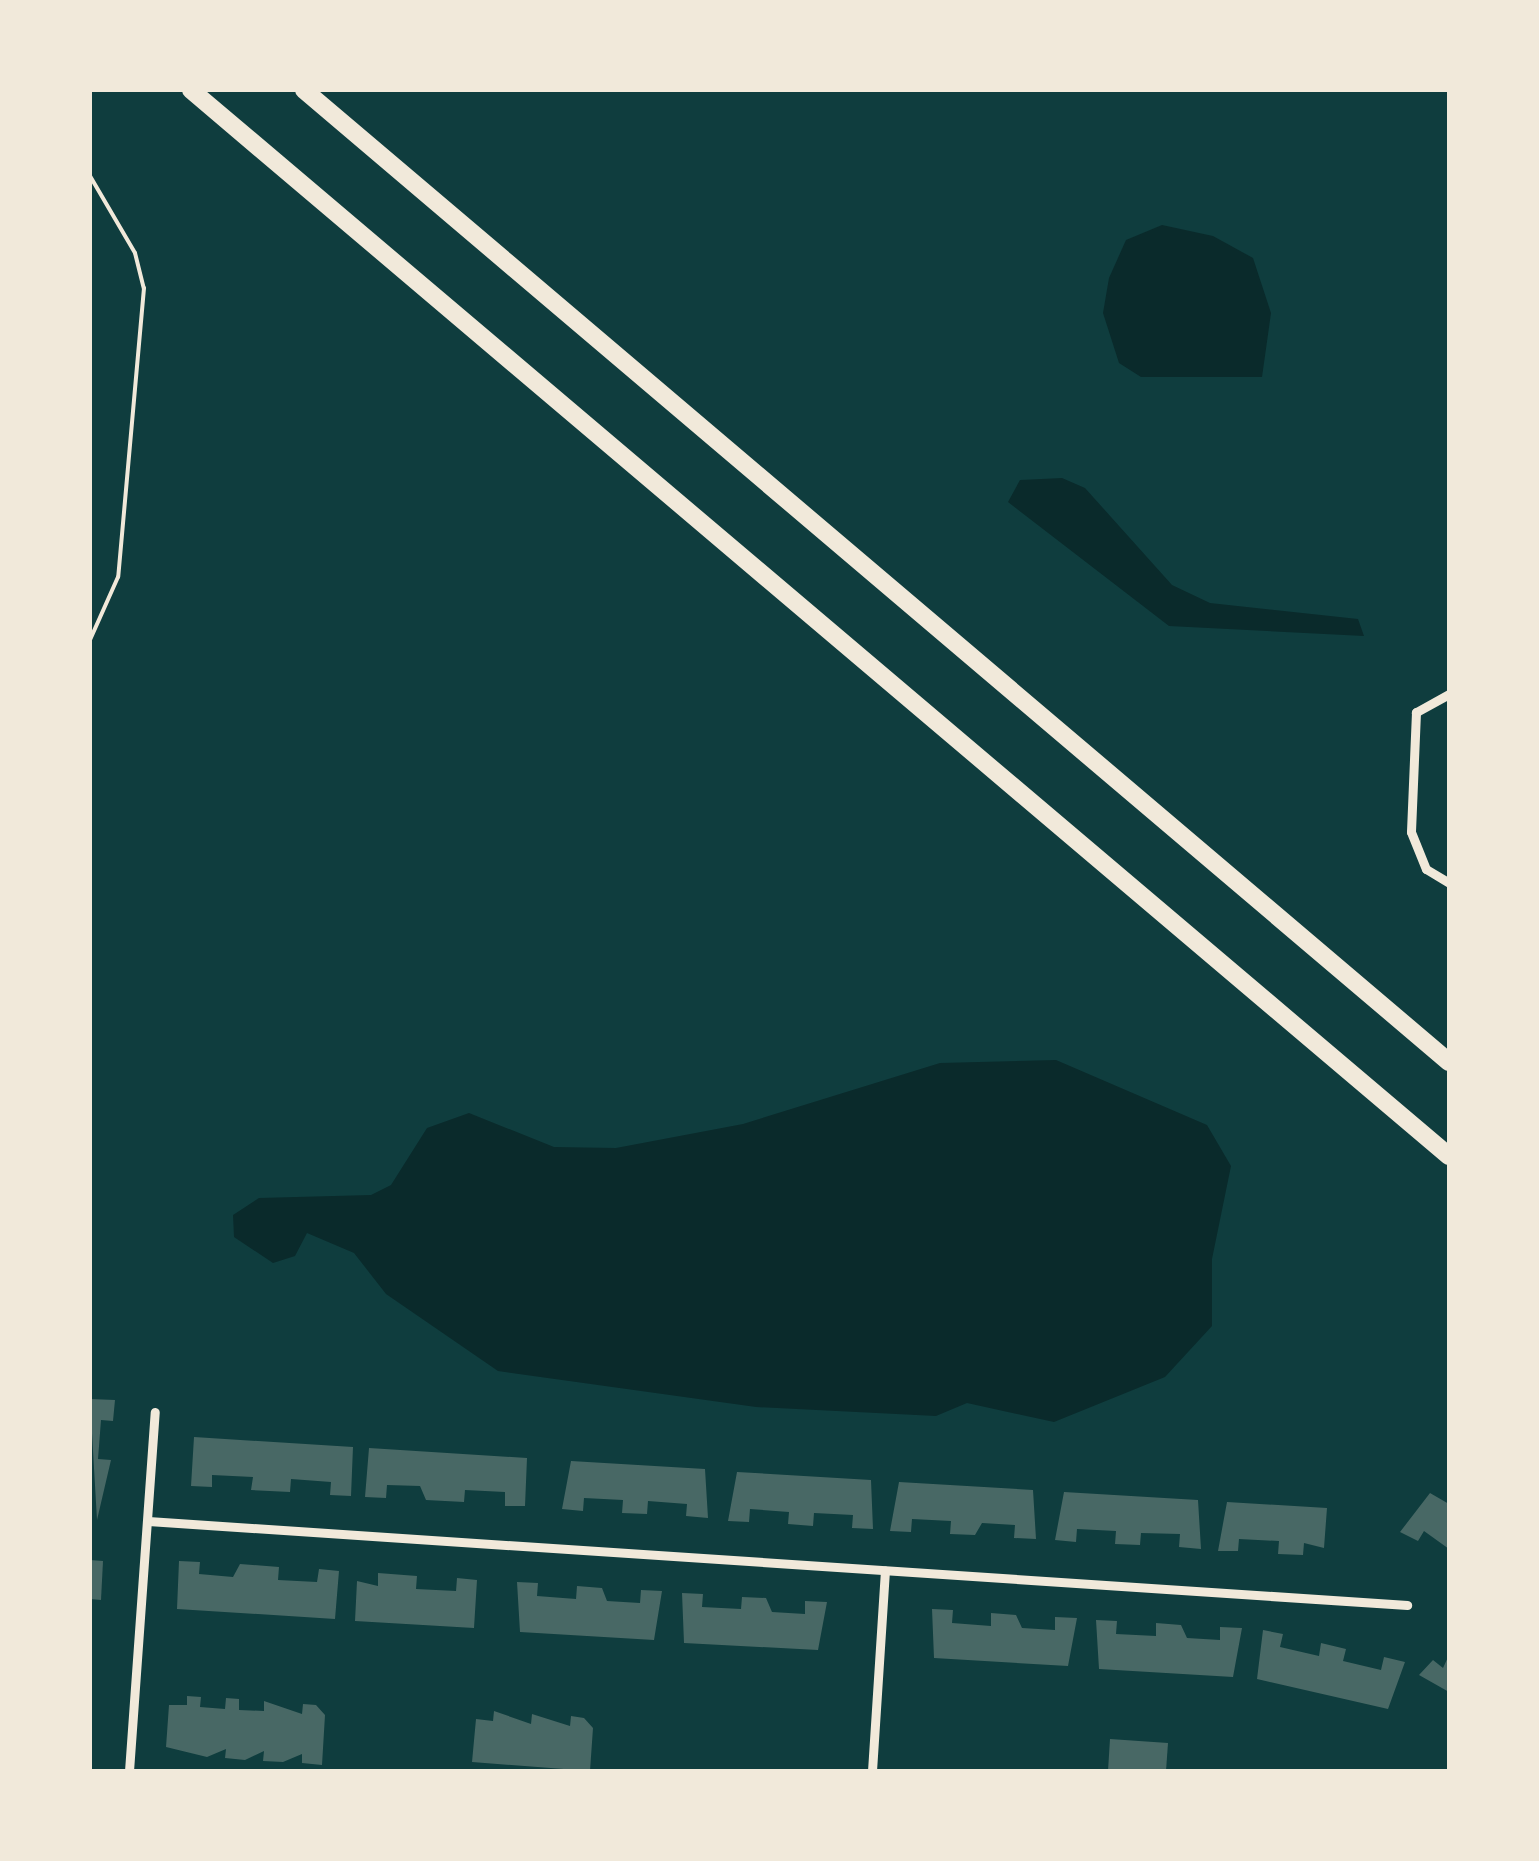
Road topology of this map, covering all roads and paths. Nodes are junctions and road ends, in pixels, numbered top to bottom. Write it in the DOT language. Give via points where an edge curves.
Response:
graph roads {
  1 [pos="191,90"];
  2 [pos="304,90"];
  3 [pos="90,176"];
  4 [pos="90,640"];
  5 [pos="1449,694"];
  6 [pos="1449,883"];
  7 [pos="1449,1062"];
  8 [pos="1449,1156"];
  9 [pos="155,1412"];
  10 [pos="148,1520"];
  11 [pos="885,1570"];
  12 [pos="1408,1605"];
  13 [pos="129,1771"];
  14 [pos="872,1771"];
  1 -- 8 [label="highway"];
  2 -- 7 [label="highway"];
  3 -- 4 [label="path" via="142,270 144,306 118,577"];
  5 -- 6 [label="street" via="1416,712 1411,832 1426,869"];
  9 -- 10 [label="street"];
  10 -- 11 [label="street"];
  10 -- 13 [label="street"];
  11 -- 12 [label="street"];
  11 -- 14 [label="street"];
}
